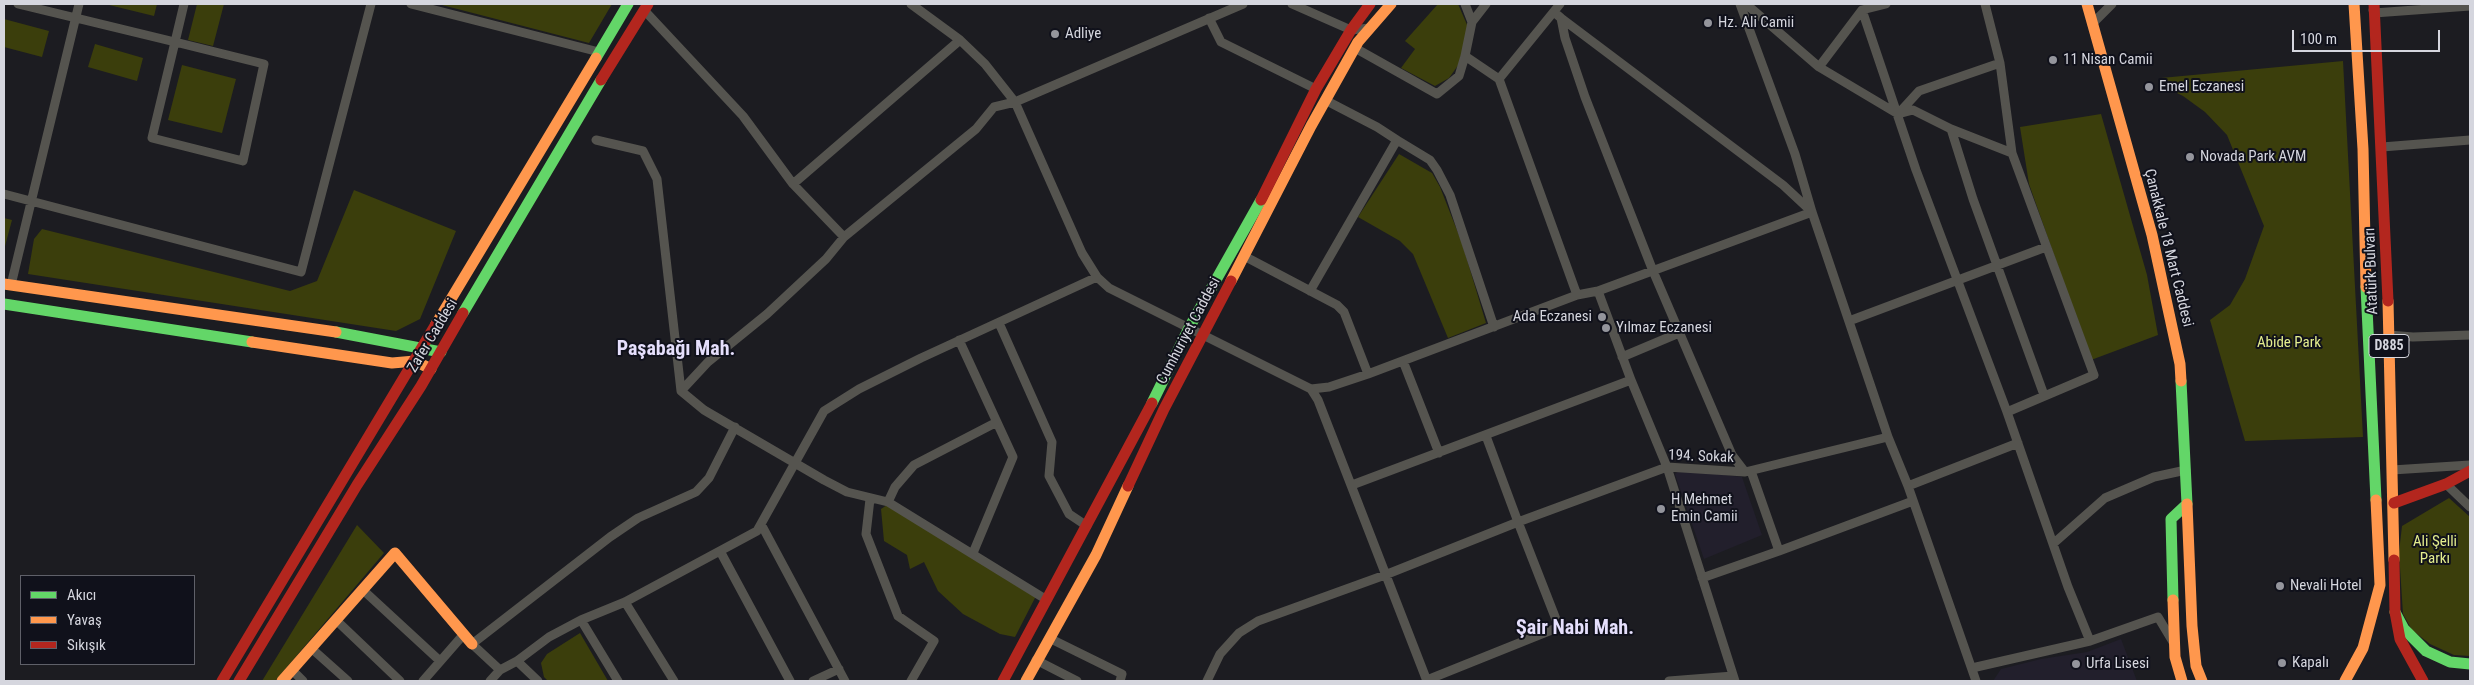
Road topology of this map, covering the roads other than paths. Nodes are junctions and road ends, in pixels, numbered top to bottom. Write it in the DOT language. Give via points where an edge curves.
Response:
graph roads {
  1 [pos="18,4"];
  2 [pos="79,4"];
  3 [pos="184,4"];
  4 [pos="371,4"];
  5 [pos="411,4"];
  6 [pos="628,4"];
  7 [pos="910,4"];
  8 [pos="1243,4"];
  9 [pos="1292,4"];
  10 [pos="1370,4"];
  11 [pos="1391,4"];
  12 [pos="1465,4"];
  13 [pos="1486,4"];
  14 [pos="1560,4"];
  15 [pos="1740,4"];
  16 [pos="1746,4"];
  17 [pos="1886,4"];
  18 [pos="1985,4"];
  19 [pos="2087,4"];
  20 [pos="2112,4"];
  21 [pos="2354,4"];
  22 [pos="1871,6"];
  23 [pos="2470,6"];
  24 [pos="646,7"];
  25 [pos="2373,7"];
  26 [pos="1862,10"];
  27 [pos="1557,15"];
  28 [pos="75,18"];
  29 [pos="1209,18"];
  30 [pos="1472,22"];
  31 [pos="2092,24"];
  32 [pos="1370,28"];
  33 [pos="1351,30"];
  34 [pos="960,40"];
  35 [pos="175,42"];
  36 [pos="1355,48"];
  37 [pos="599,52"];
  38 [pos="1466,56"];
  39 [pos="2000,63"];
  40 [pos="1819,67"];
  41 [pos="1499,79"];
  42 [pos="1316,89"];
  43 [pos="1325,100"];
  44 [pos="1015,102"];
  45 [pos="1898,114"];
  46 [pos="1951,129"];
  47 [pos="596,140"];
  48 [pos="1397,140"];
  49 [pos="2470,140"];
  50 [pos="2382,147"];
  51 [pos="2012,153"];
  52 [pos="793,184"];
  53 [pos="4,194"];
  54 [pos="31,201"];
  55 [pos="1812,212"];
  56 [pos="844,238"];
  57 [pos="2046,247"];
  58 [pos="1244,256"];
  59 [pos="1998,264"];
  60 [pos="1653,271"];
  61 [pos="1097,277"];
  62 [pos="1957,281"];
  63 [pos="7,284"];
  64 [pos="1310,290"];
  65 [pos="1598,291"];
  66 [pos="1577,295"];
  67 [pos="4,304"];
  68 [pos="1849,321"];
  69 [pos="999,323"];
  70 [pos="1494,326"];
  71 [pos="1189,328"];
  72 [pos="1679,333"];
  73 [pos="1202,335"];
  74 [pos="2470,335"];
  75 [pos="2389,336"];
  76 [pos="959,340"];
  77 [pos="422,348"];
  78 [pos="441,352"];
  79 [pos="1622,357"];
  80 [pos="415,361"];
  81 [pos="1403,361"];
  82 [pos="432,369"];
  83 [pos="1368,374"];
  84 [pos="1631,380"];
  85 [pos="1311,389"];
  86 [pos="681,391"];
  87 [pos="2044,395"];
  88 [pos="2007,412"];
  89 [pos="998,422"];
  90 [pos="735,426"];
  91 [pos="1486,436"];
  92 [pos="1888,437"];
  93 [pos="2018,443"];
  94 [pos="1439,453"];
  95 [pos="794,462"];
  96 [pos="2470,465"];
  97 [pos="1667,467"];
  98 [pos="2186,470"];
  99 [pos="2392,470"];
  100 [pos="1748,471"];
  101 [pos="2470,471"];
  102 [pos="2446,484"];
  103 [pos="1352,485"];
  104 [pos="1908,486"];
  105 [pos="870,499"];
  106 [pos="1913,501"];
  107 [pos="888,502"];
  108 [pos="2394,503"];
  109 [pos="2187,504"];
  110 [pos="2470,507"];
  111 [pos="1518,522"];
  112 [pos="761,524"];
  113 [pos="1087,526"];
  114 [pos="2054,543"];
  115 [pos="720,550"];
  116 [pos="1779,551"];
  117 [pos="973,553"];
  118 [pos="1385,575"];
  119 [pos="1702,578"];
  120 [pos="363,590"];
  121 [pos="1047,600"];
  122 [pos="625,602"];
  123 [pos="2395,612"];
  124 [pos="581,620"];
  125 [pos="337,622"];
  126 [pos="464,634"];
  127 [pos="1049,638"];
  128 [pos="2090,640"];
  129 [pos="472,644"];
  130 [pos="2174,644"];
  131 [pos="311,648"];
  132 [pos="1036,660"];
  133 [pos="440,661"];
  134 [pos="517,661"];
  135 [pos="2470,664"];
  136 [pos="1972,668"];
  137 [pos="839,669"];
  138 [pos="292,670"];
  139 [pos="500,670"];
  140 [pos="1734,679"];
  141 [pos="222,681"];
  142 [pos="239,681"];
  143 [pos="282,681"];
  144 [pos="303,681"];
  145 [pos="348,681"];
  146 [pos="400,681"];
  147 [pos="423,681"];
  148 [pos="490,681"];
  149 [pos="538,681"];
  150 [pos="618,681"];
  151 [pos="674,681"];
  152 [pos="790,681"];
  153 [pos="813,681"];
  154 [pos="845,681"];
  155 [pos="911,681"];
  156 [pos="1003,681"];
  157 [pos="1026,681"];
  158 [pos="1077,681"];
  159 [pos="1120,681"];
  160 [pos="1206,681"];
  161 [pos="1427,681"];
  162 [pos="1669,681"];
  163 [pos="1976,681"];
  164 [pos="2182,681"];
  165 [pos="2202,681"];
  166 [pos="2345,681"];
  167 [pos="2423,681"];
  1 -- 28 [label="street"];
  2 -- 28 [label="street"];
  3 -- 35 [label="street"];
  4 -- 54 [label="street" via="301,272"];
  5 -- 37 [label="street"];
  6 -- 37 [label="main road, Zafer Caddesi"];
  7 -- 34 [label="street"];
  8 -- 29 [label="street"];
  9 -- 33 [label="street"];
  10 -- 33 [label="main road, Cumhuriyet Caddesi"];
  11 -- 32 [label="main road, Cumhuriyet Caddesi"];
  12 -- 30 [label="street"];
  13 -- 30 [label="street"];
  14 -- 27 [label="street"];
  15 -- 55 [label="street" via="1792,146"];
  16 -- 40 [label="street"];
  17 -- 22 [label="street"];
  18 -- 39 [label="street"];
  19 -- 31 [label="main road, Çanakkale 18 Mart Caddesi"];
  20 -- 31 [label="street"];
  21 -- 166 [label="main road" via="2363,149 2365,283 2380,585 2363,648"];
  22 -- 26 [label="street"];
  23 -- 25 [label="street"];
  24 -- 52 [label="street" via="743,116"];
  24 -- 78 [label="main road, Zafer Caddesi" via="523,209"];
  25 -- 50 [label="main road, Atatürk Bulvarı / D885"];
  26 -- 40 [label="street"];
  26 -- 45 [label="street"];
  27 -- 41 [label="street"];
  27 -- 55 [label="street" via="1783,185"];
  27 -- 60 [label="street" via="1585,97"];
  28 -- 35 [label="street"];
  28 -- 54 [label="street"];
  29 -- 42 [label="street" via="1221,42"];
  29 -- 44 [label="street"];
  30 -- 38 [label="street"];
  31 -- 98 [label="main road, Çanakkale 18 Mart Caddesi" via="2167,298 2180,364"];
  32 -- 33 [label="street"];
  32 -- 36 [label="main road, Cumhuriyet Caddesi"];
  33 -- 42 [label="main road, Cumhuriyet Caddesi"];
  34 -- 44 [label="street" via="986,64"];
  34 -- 52 [label="street"];
  35 -- 35 [label="street" via="152,138 242,161 264,64"];
  36 -- 38 [label="street" via="1436,94 1459,76"];
  36 -- 43 [label="main road, Cumhuriyet Caddesi"];
  37 -- 77 [label="main road, Zafer Caddesi"];
  38 -- 41 [label="street"];
  39 -- 45 [label="street" via="1919,91"];
  39 -- 51 [label="street"];
  40 -- 45 [label="street"];
  41 -- 66 [label="street"];
  42 -- 71 [label="main road, Cumhuriyet Caddesi" via="1248,226"];
  43 -- 48 [label="street"];
  43 -- 58 [label="main road, Cumhuriyet Caddesi"];
  44 -- 56 [label="street" via="994,107 976,129"];
  44 -- 61 [label="street" via="1082,253"];
  45 -- 46 [label="street" via="1913,110"];
  45 -- 62 [label="street"];
  46 -- 51 [label="street"];
  46 -- 59 [label="street"];
  47 -- 86 [label="street" via="643,151 657,179"];
  48 -- 64 [label="street"];
  48 -- 70 [label="street" via="1430,160 1437,170 1450,195"];
  49 -- 50 [label="street"];
  50 -- 75 [label="main road, Atatürk Bulvarı / D885"];
  51 -- 57 [label="street"];
  52 -- 56 [label="street"];
  53 -- 54 [label="street"];
  54 -- 63 [label="street"];
  55 -- 60 [label="street"];
  55 -- 68 [label="street"];
  56 -- 86 [label="street" via="826,259 767,314 708,362"];
  57 -- 59 [label="street"];
  57 -- 87 [label="street" via="2094,375"];
  58 -- 64 [label="street"];
  58 -- 73 [label="main road, Cumhuriyet Caddesi"];
  59 -- 62 [label="street"];
  59 -- 87 [label="street"];
  60 -- 65 [label="street"];
  60 -- 72 [label="street"];
  61 -- 69 [label="street"];
  61 -- 71 [label="street" via="1109,288"];
  62 -- 68 [label="street"];
  62 -- 88 [label="street"];
  63 -- 77 [label="main road" via="318,328"];
  64 -- 83 [label="street" via="1344,312"];
  65 -- 66 [label="street"];
  65 -- 79 [label="street"];
  66 -- 70 [label="street"];
  67 -- 80 [label="main road" via="392,363"];
  68 -- 92 [label="street"];
  69 -- 76 [label="street"];
  69 -- 113 [label="street" via="1052,442 1049,476 1069,514"];
  70 -- 81 [label="street"];
  71 -- 73 [label="street"];
  71 -- 113 [label="main road, Cumhuriyet Caddesi"];
  72 -- 79 [label="street"];
  72 -- 100 [label="street" via="1732,455"];
  73 -- 85 [label="street"];
  73 -- 127 [label="main road, Cumhuriyet Caddesi" via="1096,555"];
  74 -- 75 [label="street"];
  75 -- 99 [label="main road, Atatürk Bulvarı / D885"];
  76 -- 89 [label="street"];
  76 -- 95 [label="street" via="859,389 824,411"];
  77 -- 78 [label="main road"];
  77 -- 80 [label="main road, Zafer Caddesi"];
  78 -- 82 [label="main road, Zafer Caddesi"];
  79 -- 84 [label="street"];
  80 -- 82 [label="main road"];
  80 -- 141 [label="main road, Zafer Caddesi"];
  81 -- 83 [label="street"];
  81 -- 94 [label="street"];
  82 -- 142 [label="main road, Zafer Caddesi" via="357,485"];
  83 -- 85 [label="street" via="1329,387"];
  84 -- 91 [label="street"];
  84 -- 97 [label="street"];
  85 -- 103 [label="street"];
  86 -- 90 [label="street" via="704,410"];
  87 -- 88 [label="street"];
  88 -- 93 [label="street"];
  89 -- 107 [label="street" via="914,465 894,487"];
  89 -- 117 [label="street" via="1013,457"];
  90 -- 95 [label="street"];
  90 -- 129 [label="street" via="709,478 696,492 638,518"];
  91 -- 94 [label="street"];
  91 -- 111 [label="street"];
  92 -- 100 [label="street, 194. Sokak"];
  92 -- 104 [label="street"];
  93 -- 104 [label="street"];
  93 -- 114 [label="street"];
  94 -- 103 [label="street"];
  95 -- 105 [label="street" via="847,492"];
  95 -- 112 [label="street"];
  96 -- 99 [label="street"];
  97 -- 100 [label="street, 194. Sokak"];
  97 -- 111 [label="street, 194. Sokak"];
  97 -- 119 [label="street"];
  98 -- 109 [label="main road, Çanakkale 18 Mart Caddesi"];
  98 -- 114 [label="street" via="2154,477 2105,498"];
  99 -- 108 [label="main road, Atatürk Bulvarı / D885"];
  100 -- 116 [label="street"];
  101 -- 102 [label="main road"];
  102 -- 108 [label="main road"];
  102 -- 110 [label="street"];
  103 -- 118 [label="street"];
  104 -- 106 [label="street"];
  105 -- 107 [label="street"];
  105 -- 155 [label="street" via="866,534 898,616 934,641"];
  106 -- 116 [label="street"];
  106 -- 136 [label="street"];
  107 -- 117 [label="street"];
  108 -- 123 [label="main road, Atatürk Bulvarı / D885"];
  109 -- 130 [label="main road" via="2171,519"];
  109 -- 165 [label="main road, Çanakkale 18 Mart Caddesi" via="2192,626 2196,666"];
  111 -- 118 [label="street, 194. Sokak"];
  111 -- 161 [label="street" via="1559,627"];
  112 -- 115 [label="street" via="758,531"];
  112 -- 137 [label="street"];
  113 -- 121 [label="main road, Cumhuriyet Caddesi"];
  114 -- 128 [label="street"];
  115 -- 122 [label="street"];
  115 -- 152 [label="street"];
  116 -- 119 [label="street"];
  117 -- 121 [label="street"];
  118 -- 160 [label="street, 194. Sokak" via="1258,621 1238,633 1220,654"];
  118 -- 161 [label="street"];
  119 -- 140 [label="street"];
  120 -- 125 [label="main road"];
  120 -- 126 [label="main road" via="395,553"];
  120 -- 133 [label="street"];
  121 -- 156 [label="main road, Cumhuriyet Caddesi"];
  122 -- 124 [label="street"];
  122 -- 151 [label="street"];
  123 -- 135 [label="main road" via="2404,629 2426,651 2450,662"];
  123 -- 167 [label="main road, Atatürk Bulvarı / D885" via="2400,639"];
  124 -- 134 [label="street" via="549,637"];
  124 -- 150 [label="street"];
  125 -- 131 [label="main road"];
  125 -- 146 [label="street"];
  126 -- 129 [label="main road"];
  126 -- 133 [label="street"];
  127 -- 132 [label="main road, Cumhuriyet Caddesi"];
  127 -- 159 [label="street" via="1122,674"];
  128 -- 130 [label="street" via="2158,617"];
  128 -- 136 [label="street"];
  129 -- 139 [label="street"];
  130 -- 164 [label="main road"];
  131 -- 138 [label="main road"];
  131 -- 145 [label="street"];
  132 -- 157 [label="main road, Cumhuriyet Caddesi"];
  132 -- 158 [label="street"];
  133 -- 147 [label="street"];
  134 -- 139 [label="street"];
  134 -- 149 [label="street"];
  136 -- 163 [label="street"];
  137 -- 153 [label="street"];
  137 -- 154 [label="street"];
  138 -- 143 [label="main road"];
  138 -- 144 [label="street"];
  139 -- 148 [label="street"];
  140 -- 162 [label="street"];
}
